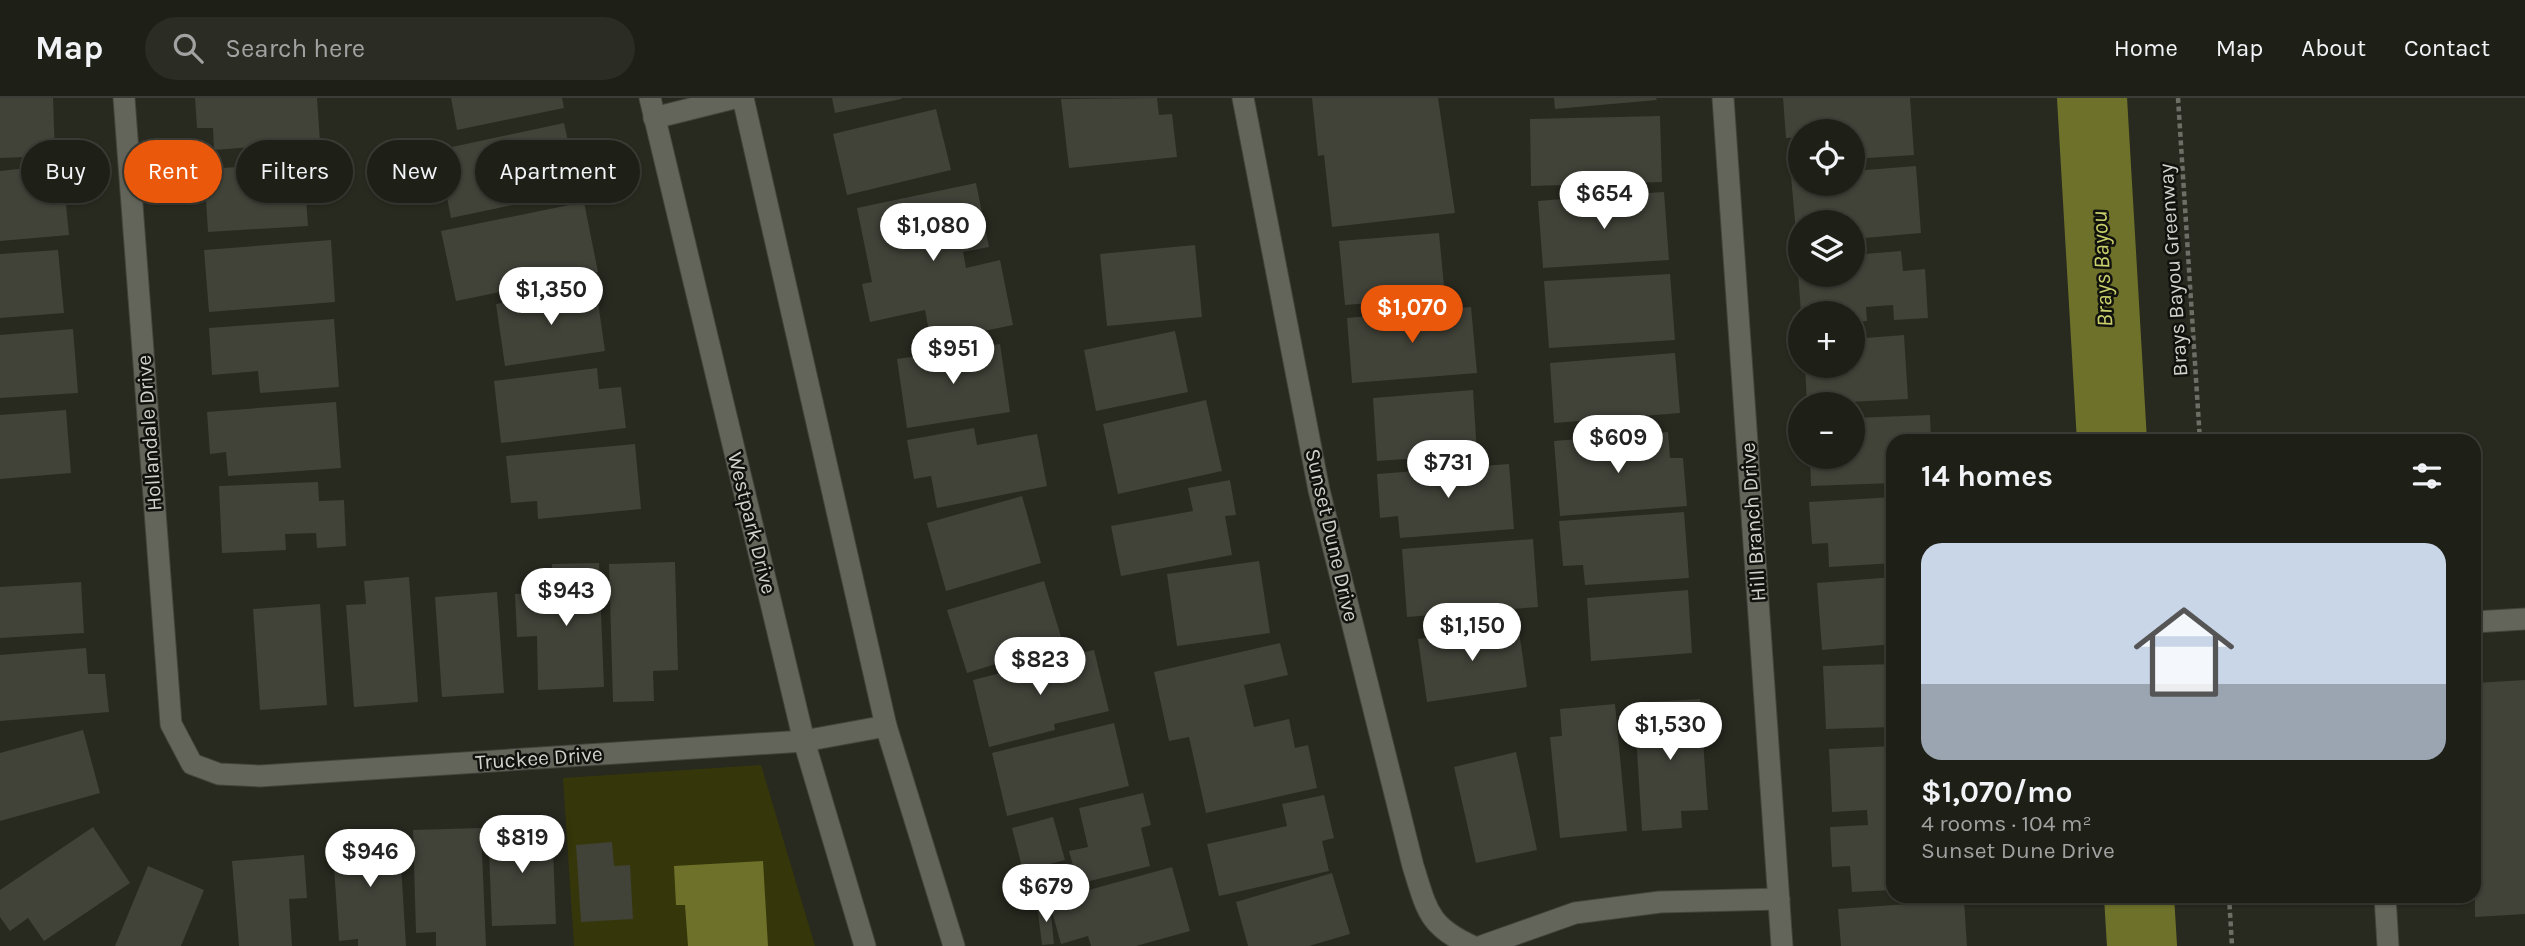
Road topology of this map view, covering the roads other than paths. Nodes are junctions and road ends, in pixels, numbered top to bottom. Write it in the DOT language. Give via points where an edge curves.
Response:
graph roads {
  1 [pos="124,98"];
  2 [pos="734,98"];
  3 [pos="743,98"];
  4 [pos="1243,98"];
  5 [pos="1723,98"];
  6 [pos="652,108"];
  7 [pos="2525,619"];
  8 [pos="2481,622"];
  9 [pos="886,726"];
  10 [pos="804,741"];
  11 [pos="192,764"];
  12 [pos="1779,899"];
  13 [pos="2385,903"];
  14 [pos="865,946"];
  15 [pos="954,946"];
  16 [pos="1472,946"];
  17 [pos="1482,946"];
  18 [pos="1782,946"];
  19 [pos="2388,946"];
  1 -- 11 [label="street, Hollandale Drive" via="171,724"];
  2 -- 6 [label="street"];
  3 -- 9 [label="street"];
  4 -- 16 [label="street, Sunset Dune Drive" via="1319,490 1413,866 1426,908 1444,933"];
  5 -- 12 [label="street, Hill Branch Drive"];
  6 -- 10 [label="street, Westpark Drive"];
  7 -- 8 [label="street"];
  9 -- 10 [label="street, Truckee Drive"];
  9 -- 15 [label="street"];
  10 -- 11 [label="street, Truckee Drive" via="260,776 219,774"];
  10 -- 14 [label="street, Westpark Drive"];
  12 -- 17 [label="street" via="1660,902 1575,913"];
  12 -- 18 [label="street, Hill Branch Drive"];
  13 -- 19 [label="street"];
}
